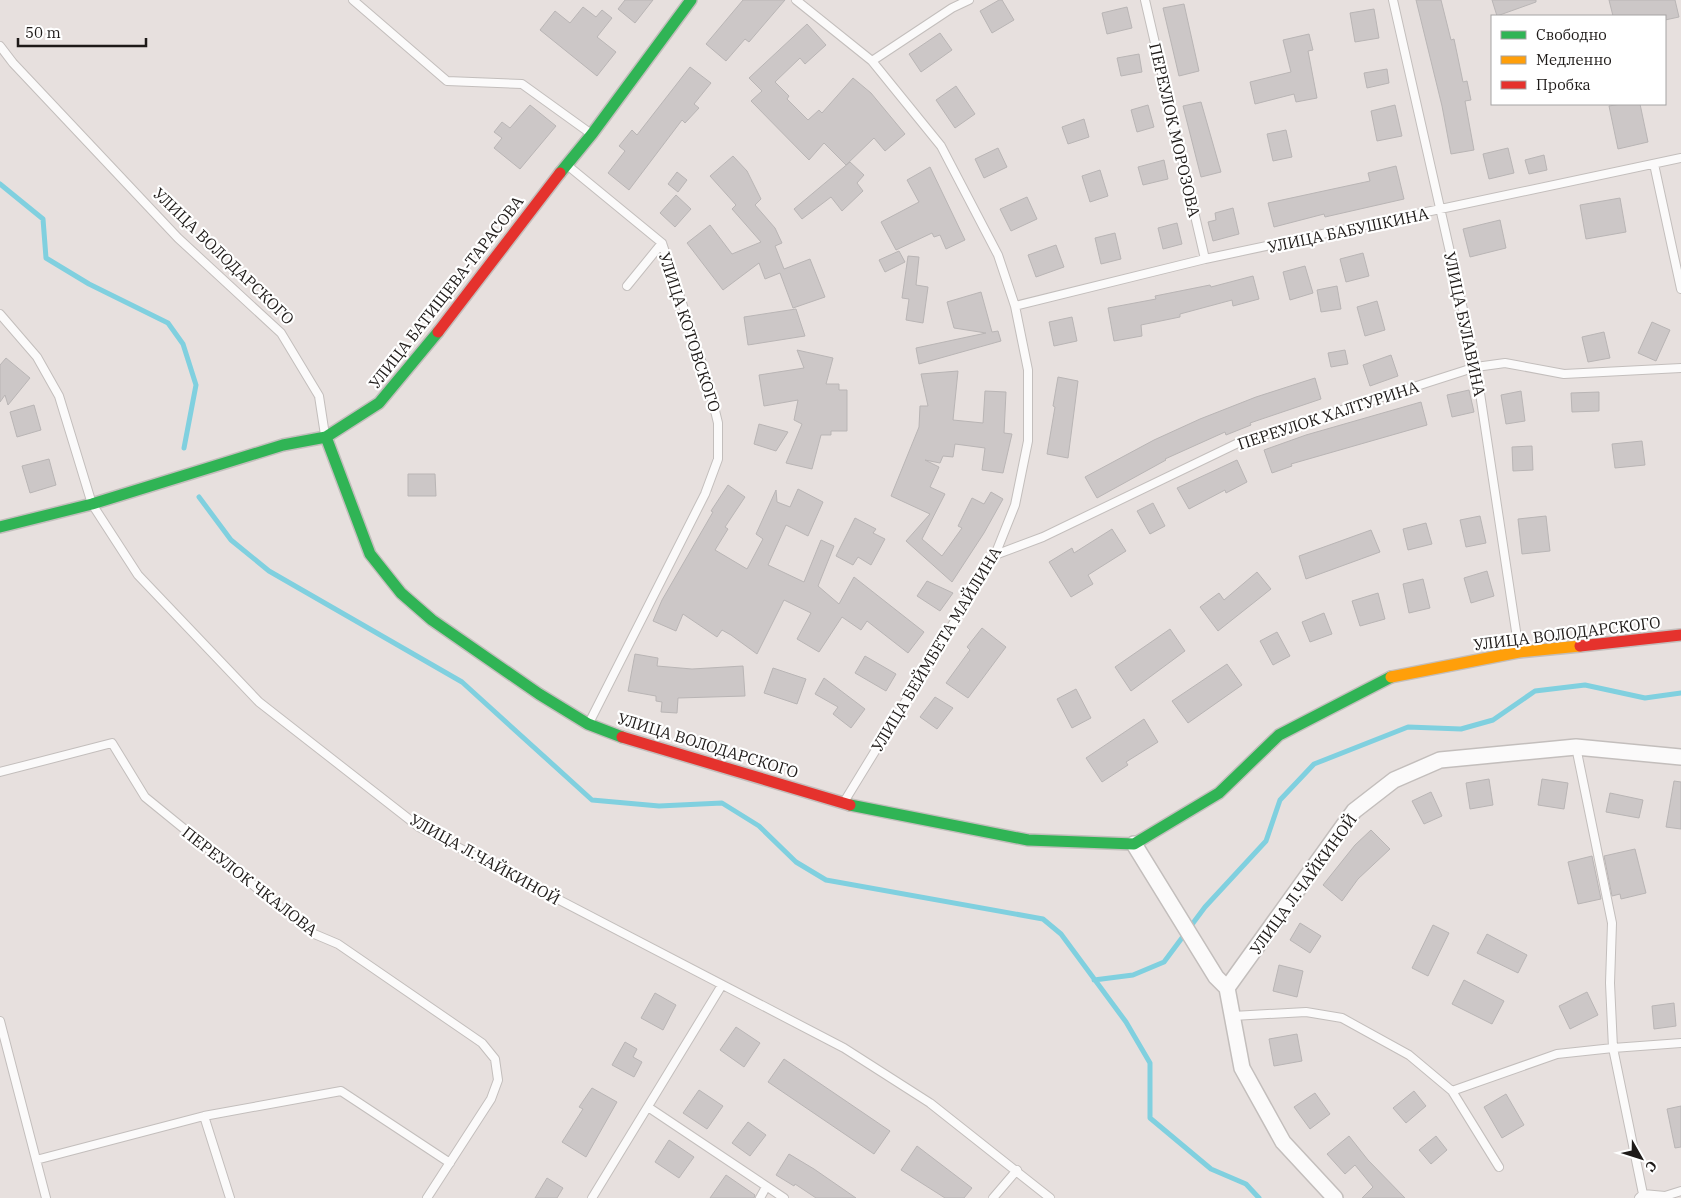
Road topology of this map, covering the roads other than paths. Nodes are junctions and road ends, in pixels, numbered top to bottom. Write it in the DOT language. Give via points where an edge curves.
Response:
graph roads {
  1 [pos="353,0"];
  2 [pos="690,0"];
  3 [pos="796,0"];
  4 [pos="969,0"];
  5 [pos="1144,0"];
  6 [pos="1393,0"];
  7 [pos="0,46"];
  8 [pos="872,61"];
  9 [pos="592,134"];
  10 [pos="1681,158"];
  11 [pos="1654,164"];
  12 [pos="566,165"];
  13 [pos="1440,211"];
  14 [pos="662,243"];
  15 [pos="1205,259"];
  16 [pos="627,286"];
  17 [pos="1681,290"];
  18 [pos="1015,306"];
  19 [pos="0,314"];
  20 [pos="1476,367"];
  21 [pos="1681,368"];
  22 [pos="326,437"];
  23 [pos="92,504"];
  24 [pos="0,527"];
  25 [pos="995,555"];
  26 [pos="1681,635"];
  27 [pos="1519,652"];
  28 [pos="588,724"];
  29 [pos="1576,748"];
  30 [pos="1681,756"];
  31 [pos="0,772"];
  32 [pos="844,804"];
  33 [pos="1134,844"];
  34 [pos="722,985"];
  35 [pos="1226,988"];
  36 [pos="1233,1016"];
  37 [pos="0,1021"];
  38 [pos="1681,1043"];
  39 [pos="1612,1048"];
  40 [pos="1452,1091"];
  41 [pos="648,1107"];
  42 [pos="204,1116"];
  43 [pos="36,1160"];
  44 [pos="450,1163"];
  45 [pos="1499,1167"];
  46 [pos="1017,1170"];
  47 [pos="766,1187"];
  48 [pos="1681,1191"];
  49 [pos="1641,1196"];
  50 [pos="46,1198"];
  51 [pos="230,1198"];
  52 [pos="427,1198"];
  53 [pos="592,1198"];
  54 [pos="760,1198"];
  55 [pos="784,1198"];
  56 [pos="993,1198"];
  57 [pos="1050,1198"];
  58 [pos="1335,1198"];
  1 -- 9 [label="lane" via="446,81 522,84"];
  2 -- 9 [label="street, УЛИЦА БАТИЩЕВА-ТАРАСОВА"];
  3 -- 8 [label="lane, УЛИЦА БЕЙМБЕТА МАЙЛИНА"];
  4 -- 8 [label="lane"];
  5 -- 15 [label="lane, ПЕРЕУЛОК МОРОЗОВА"];
  6 -- 13 [label="lane, УЛИЦА БУЛАВИНА"];
  7 -- 22 [label="lane, УЛИЦА ВОЛОДАРСКОГО" via="178,238 281,333 319,396"];
  8 -- 18 [label="lane, УЛИЦА БЕЙМБЕТА МАЙЛИНА" via="941,146 998,255"];
  9 -- 12 [label="street, УЛИЦА БАТИЩЕВА-ТАРАСОВА"];
  10 -- 11 [label="lane, УЛИЦА БАБУШКИНА"];
  11 -- 13 [label="lane, УЛИЦА БАБУШКИНА"];
  11 -- 17 [label="lane"];
  12 -- 14 [label="lane, УЛИЦА КОТОВСКОГО"];
  12 -- 22 [label="street, УЛИЦА БАТИЩЕВА-ТАРАСОВА" via="379,403"];
  13 -- 15 [label="lane, УЛИЦА БАБУШКИНА"];
  13 -- 20 [label="lane, УЛИЦА БУЛАВИНА"];
  14 -- 16 [label="lane"];
  14 -- 28 [label="lane, УЛИЦА КОТОВСКОГО" via="707,378 718,423 718,459 705,494"];
  15 -- 18 [label="lane, УЛИЦА БАБУШКИНА"];
  18 -- 25 [label="lane, УЛИЦА БЕЙМБЕТА МАЙЛИНА" via="1028,370 1028,441 1015,505"];
  19 -- 23 [label="lane, УЛИЦА Л.ЧАЙКИНОЙ" via="37,357 59,396"];
  20 -- 21 [label="lane, ПЕРЕУЛОК ХАЛТУРИНА" via="1505,364 1564,374"];
  20 -- 25 [label="lane, ПЕРЕУЛОК ХАЛТУРИНА" via="1236,444 1042,537"];
  20 -- 27 [label="lane, УЛИЦА БУЛАВИНА"];
  22 -- 23 [label="street, УЛИЦА БАТИЩЕВА-ТАРАСОВА" via="283,445"];
  22 -- 28 [label="street, УЛИЦА ВОЛОДАРСКОГО" via="370,554 401,593 439,625"];
  23 -- 24 [label="street, УЛИЦА БАТИЩЕВА-ТАРАСОВА"];
  23 -- 34 [label="lane, УЛИЦА Л.ЧАЙКИНОЙ" via="138,575 259,702 419,828"];
  25 -- 32 [label="lane, УЛИЦА БЕЙМБЕТА МАЙЛИНА"];
  26 -- 27 [label="street, УЛИЦА ВОЛОДАРСКОГО"];
  27 -- 33 [label="street, УЛИЦА ВОЛОДАРСКОГО" via="1393,676 1279,735 1219,793"];
  28 -- 32 [label="street, УЛИЦА ВОЛОДАРСКОГО" via="636,743"];
  29 -- 30 [label="street, УЛИЦА Л.ЧАЙКИНОЙ"];
  29 -- 35 [label="street, УЛИЦА Л.ЧАЙКИНОЙ" via="1440,760 1394,780 1354,811"];
  29 -- 39 [label="lane" via="1612,923"];
  31 -- 44 [label="lane, ПЕРЕУЛОК ЧКАЛОВА" via="112,743 145,797 312,934 338,944 482,1043 495,1060 498,1080 491,1098"];
  32 -- 33 [label="street, УЛИЦА ВОЛОДАРСКОГО" via="1028,840"];
  33 -- 35 [label="street" via="1216,977"];
  34 -- 41 [label="lane"];
  34 -- 46 [label="lane, УЛИЦА Л.ЧАЙКИНОЙ" via="844,1048 930,1103"];
  35 -- 36 [label="street"];
  36 -- 40 [label="lane" via="1306,1012 1342,1018 1409,1055"];
  36 -- 58 [label="street" via="1242,1068 1278,1134"];
  37 -- 43 [label="lane"];
  38 -- 39 [label="lane"];
  39 -- 40 [label="lane" via="1557,1054"];
  39 -- 49 [label="lane"];
  40 -- 45 [label="lane"];
  41 -- 47 [label="lane"];
  41 -- 53 [label="lane"];
  42 -- 43 [label="lane"];
  42 -- 44 [label="lane" via="341,1091"];
  42 -- 51 [label="lane"];
  43 -- 50 [label="lane"];
  44 -- 52 [label="lane, ПЕРЕУЛОК ЧКАЛОВА"];
  46 -- 56 [label="lane"];
  46 -- 57 [label="lane, УЛИЦА Л.ЧАЙКИНОЙ"];
  47 -- 54 [label="lane"];
  47 -- 55 [label="lane"];
  48 -- 49 [label="lane" via="1665,1196"];
}
